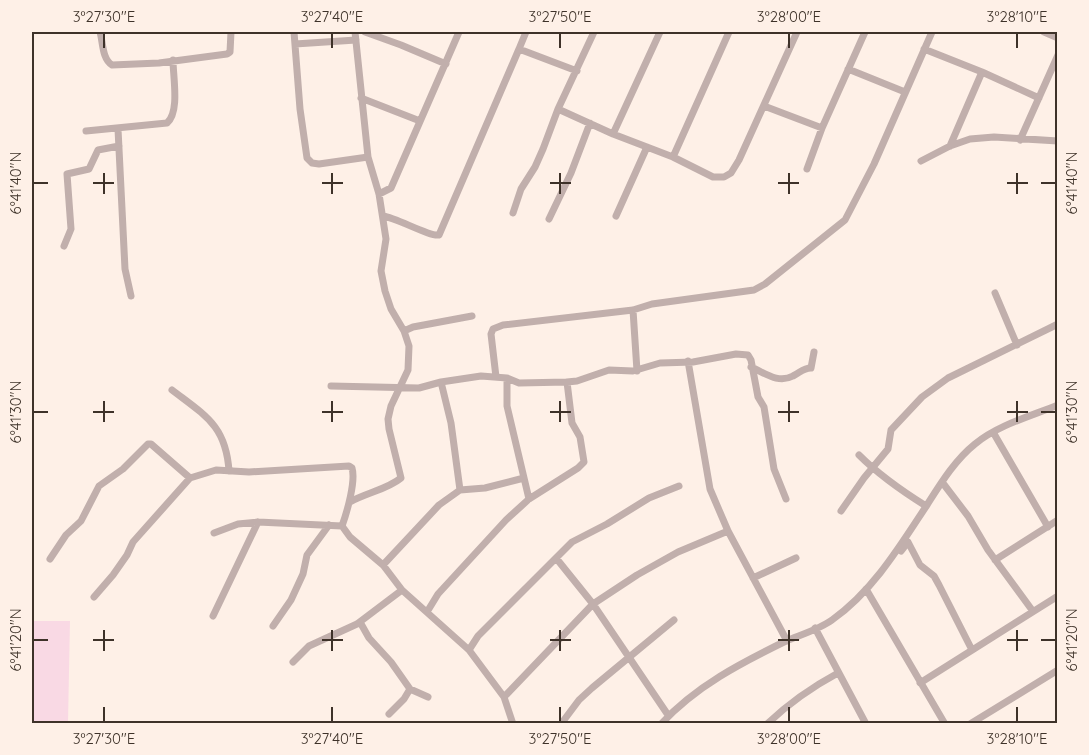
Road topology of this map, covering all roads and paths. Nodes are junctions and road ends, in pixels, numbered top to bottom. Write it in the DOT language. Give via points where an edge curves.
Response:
graph roads {
  1 [pos="100,32"];
  2 [pos="231,32"];
  3 [pos="294,32"];
  4 [pos="355,32"];
  5 [pos="364,32"];
  6 [pos="459,32"];
  7 [pos="526,32"];
  8 [pos="594,32"];
  9 [pos="660,32"];
  10 [pos="729,32"];
  11 [pos="797,32"];
  12 [pos="865,32"];
  13 [pos="932,32"];
  14 [pos="1044,32"];
  15 [pos="1058,38"];
  16 [pos="356,40"];
  17 [pos="295,44"];
  18 [pos="519,49"];
  19 [pos="924,49"];
  20 [pos="1058,55"];
  21 [pos="173,60"];
  22 [pos="446,64"];
  23 [pos="848,69"];
  24 [pos="577,71"];
  25 [pos="982,72"];
  26 [pos="905,92"];
  27 [pos="361,98"];
  28 [pos="1039,99"];
  29 [pos="764,106"];
  30 [pos="558,109"];
  31 [pos="420,121"];
  32 [pos="590,123"];
  33 [pos="822,128"];
  34 [pos="118,129"];
  35 [pos="86,131"];
  36 [pos="613,134"];
  37 [pos="1020,140"];
  38 [pos="1058,141"];
  39 [pos="120,146"];
  40 [pos="950,146"];
  41 [pos="647,147"];
  42 [pos="673,157"];
  43 [pos="368,158"];
  44 [pos="921,161"];
  45 [pos="807,169"];
  46 [pos="379,194"];
  47 [pos="513,213"];
  48 [pos="383,216"];
  49 [pos="616,216"];
  50 [pos="549,219"];
  51 [pos="64,246"];
  52 [pos="994,293"];
  53 [pos="131,296"];
  54 [pos="633,310"];
  55 [pos="472,316"];
  56 [pos="1058,324"];
  57 [pos="404,332"];
  58 [pos="1017,345"];
  59 [pos="814,352"];
  60 [pos="688,362"];
  61 [pos="751,367"];
  62 [pos="637,370"];
  63 [pos="496,377"];
  64 [pos="507,378"];
  65 [pos="441,382"];
  66 [pos="567,382"];
  67 [pos="332,386"];
  68 [pos="398,388"];
  69 [pos="172,390"];
  70 [pos="1058,405"];
  71 [pos="993,432"];
  72 [pos="859,455"];
  73 [pos="873,468"];
  74 [pos="229,471"];
  75 [pos="190,478"];
  76 [pos="524,478"];
  77 [pos="942,482"];
  78 [pos="680,486"];
  79 [pos="460,490"];
  80 [pos="530,499"];
  81 [pos="786,499"];
  82 [pos="350,502"];
  83 [pos="926,506"];
  84 [pos="841,511"];
  85 [pos="1058,520"];
  86 [pos="258,522"];
  87 [pos="329,525"];
  88 [pos="342,526"];
  89 [pos="1048,527"];
  90 [pos="728,531"];
  91 [pos="214,533"];
  92 [pos="556,558"];
  93 [pos="796,558"];
  94 [pos="50,559"];
  95 [pos="995,560"];
  96 [pos="383,565"];
  97 [pos="753,578"];
  98 [pos="878,578"];
  99 [pos="866,589"];
  100 [pos="402,590"];
  101 [pos="1058,596"];
  102 [pos="94,597"];
  103 [pos="593,604"];
  104 [pos="1032,610"];
  105 [pos="427,612"];
  106 [pos="213,616"];
  107 [pos="674,620"];
  108 [pos="360,622"];
  109 [pos="273,626"];
  110 [pos="815,628"];
  111 [pos="787,641"];
  112 [pos="469,650"];
  113 [pos="972,651"];
  114 [pos="627,657"];
  115 [pos="293,662"];
  116 [pos="1058,670"];
  117 [pos="838,673"];
  118 [pos="920,683"];
  119 [pos="410,689"];
  120 [pos="428,697"];
  121 [pos="504,697"];
  122 [pos="388,714"];
  123 [pos="668,715"];
  124 [pos="513,723"];
  125 [pos="561,723"];
  126 [pos="661,723"];
  127 [pos="766,723"];
  128 [pos="864,723"];
  129 [pos="945,723"];
  130 [pos="970,723"];
  1 -- 21 [label="street" via="110,64"];
  2 -- 21 [label="street" via="231,49 227,54"];
  3 -- 17 [label="street"];
  4 -- 16 [label="street"];
  5 -- 22 [label="street"];
  6 -- 22 [label="street"];
  7 -- 18 [label="street"];
  8 -- 24 [label="street"];
  9 -- 36 [label="street"];
  10 -- 42 [label="street"];
  11 -- 29 [label="street"];
  12 -- 23 [label="street"];
  13 -- 19 [label="street"];
  14 -- 15 [label="street"];
  16 -- 17 [label="street"];
  16 -- 27 [label="street"];
  17 -- 43 [label="street" via="307,158 319,164"];
  18 -- 24 [label="street"];
  18 -- 48 [label="street" via="439,235"];
  19 -- 25 [label="street"];
  19 -- 26 [label="street"];
  20 -- 28 [label="street"];
  21 -- 34 [label="street" via="175,108 171,120"];
  22 -- 31 [label="street"];
  23 -- 26 [label="street"];
  23 -- 33 [label="street"];
  24 -- 30 [label="street"];
  25 -- 28 [label="street"];
  25 -- 40 [label="street"];
  26 -- 54 [label="street" via="845,220 754,290"];
  27 -- 31 [label="street"];
  27 -- 43 [label="street"];
  28 -- 37 [label="street"];
  29 -- 33 [label="street"];
  29 -- 42 [label="street" via="739,160 724,177 713,177"];
  30 -- 32 [label="street"];
  30 -- 47 [label="street"];
  31 -- 46 [label="street" via="391,188"];
  32 -- 36 [label="street"];
  32 -- 50 [label="street"];
  33 -- 45 [label="street"];
  34 -- 35 [label="street"];
  34 -- 39 [label="street"];
  36 -- 41 [label="street"];
  37 -- 38 [label="street"];
  37 -- 40 [label="street" via="970,139"];
  39 -- 51 [label="street" via="98,150 89,170 67,174 71,229"];
  39 -- 53 [label="street" via="125,269"];
  40 -- 44 [label="street"];
  41 -- 42 [label="street"];
  41 -- 49 [label="street"];
  43 -- 46 [label="street"];
  46 -- 48 [label="street"];
  48 -- 57 [label="street" via="386,239 381,271 391,309"];
  52 -- 58 [label="street"];
  54 -- 62 [label="street"];
  54 -- 63 [label="street" via="493,329"];
  55 -- 57 [label="street"];
  56 -- 58 [label="street"];
  57 -- 68 [label="street" via="410,361"];
  58 -- 73 [label="street" via="948,378 922,397 891,430 888,449"];
  59 -- 61 [label="street" via="811,368 803,368 790,377 770,377"];
  60 -- 61 [label="street" via="736,354 748,355"];
  60 -- 62 [label="street"];
  60 -- 90 [label="street" via="710,489"];
  61 -- 81 [label="street" via="764,407 774,469"];
  62 -- 66 [label="street" via="609,370"];
  63 -- 64 [label="street"];
  63 -- 65 [label="street"];
  64 -- 66 [label="street" via="519,383"];
  64 -- 76 [label="street" via="507,406"];
  65 -- 68 [label="street"];
  65 -- 79 [label="street" via="452,423"];
  66 -- 80 [label="street" via="572,423 580,436 584,462"];
  67 -- 68 [label="street"];
  68 -- 82 [label="street" via="388,419 401,478"];
  69 -- 74 [label="street" via="219,431 228,452"];
  70 -- 71 [label="street"];
  71 -- 77 [label="street" via="976,443"];
  71 -- 89 [label="street"];
  72 -- 73 [label="street"];
  73 -- 83 [label="street"];
  73 -- 84 [label="street"];
  74 -- 75 [label="street" via="216,470"];
  74 -- 82 [label="street" via="349,466 353,474"];
  75 -- 94 [label="street" via="148,444 99,486 81,521"];
  75 -- 102 [label="street" via="133,542"];
  76 -- 79 [label="street"];
  76 -- 80 [label="street"];
  77 -- 83 [label="street"];
  77 -- 95 [label="street"];
  78 -- 92 [label="street" via="649,498 572,542"];
  79 -- 96 [label="street" via="439,505"];
  80 -- 105 [label="street" via="467,561"];
  82 -- 88 [label="street"];
  83 -- 98 [label="street"];
  85 -- 89 [label="street"];
  86 -- 87 [label="street"];
  86 -- 91 [label="street"];
  86 -- 106 [label="street"];
  87 -- 88 [label="street"];
  87 -- 109 [label="street" via="307,555 291,600"];
  88 -- 96 [label="street"];
  89 -- 95 [label="street"];
  90 -- 97 [label="street"];
  90 -- 103 [label="street" via="637,574"];
  92 -- 103 [label="street"];
  92 -- 112 [label="street"];
  93 -- 97 [label="street"];
  95 -- 104 [label="street"];
  96 -- 100 [label="street"];
  97 -- 111 [label="street"];
  98 -- 99 [label="street"];
  98 -- 113 [label="street" via="908,542 920,565 939,585"];
  99 -- 110 [label="street" via="831,622"];
  99 -- 118 [label="street"];
  100 -- 105 [label="street"];
  100 -- 108 [label="street"];
  101 -- 104 [label="street"];
  103 -- 114 [label="street"];
  103 -- 121 [label="street"];
  104 -- 113 [label="street"];
  105 -- 112 [label="street"];
  107 -- 114 [label="street"];
  108 -- 115 [label="street" via="309,646"];
  108 -- 119 [label="street"];
  110 -- 111 [label="street"];
  110 -- 117 [label="street"];
  111 -- 123 [label="street" via="719,676"];
  112 -- 121 [label="street"];
  113 -- 118 [label="street"];
  114 -- 123 [label="street"];
  114 -- 125 [label="street" via="579,700"];
  116 -- 130 [label="street"];
  117 -- 127 [label="street" via="812,687"];
  117 -- 128 [label="street"];
  118 -- 129 [label="street"];
  119 -- 120 [label="street"];
  119 -- 122 [label="street"];
  121 -- 124 [label="street"];
  123 -- 126 [label="street"];
}
